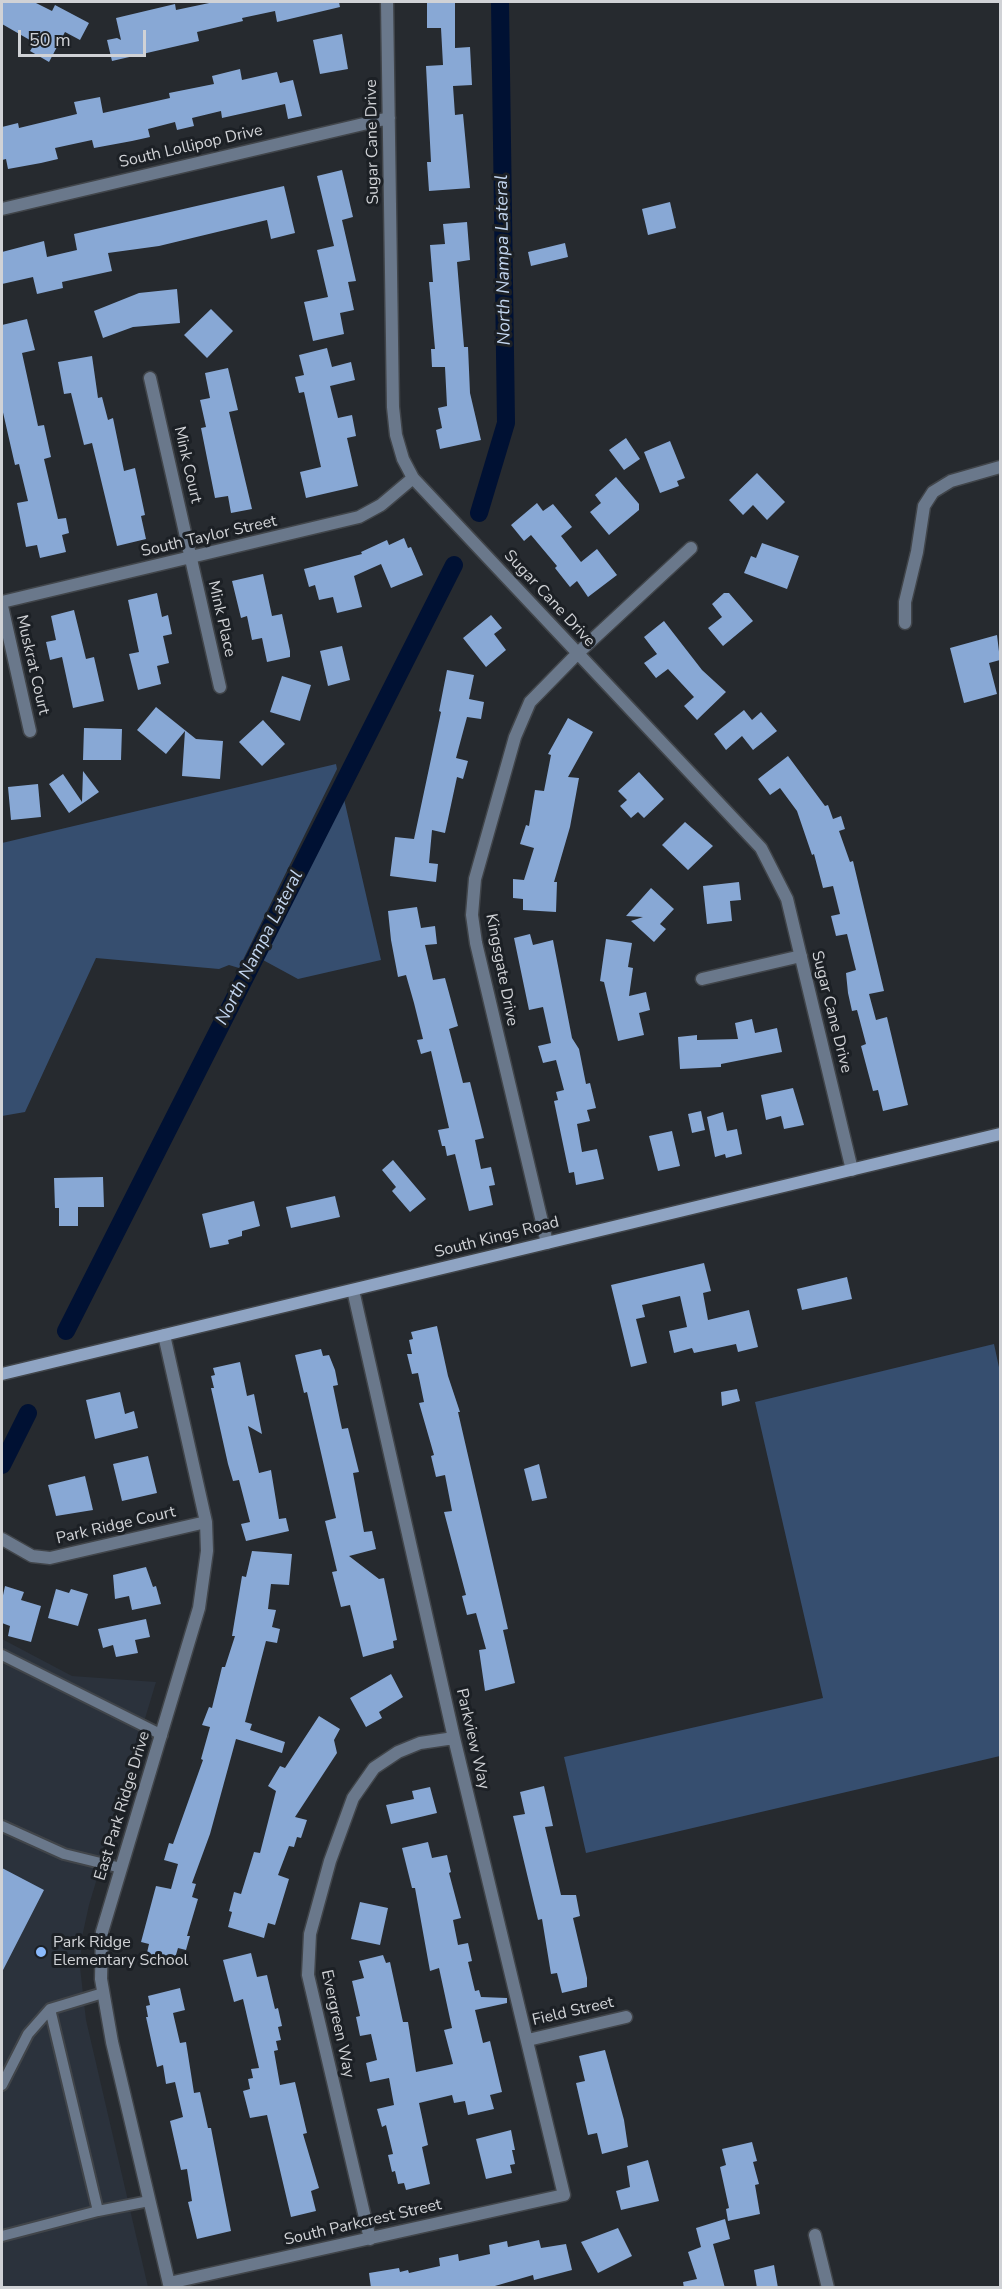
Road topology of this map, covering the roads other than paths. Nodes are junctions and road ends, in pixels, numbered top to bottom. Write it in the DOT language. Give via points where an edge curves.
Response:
graph roads {
  1 [pos="387,2"];
  2 [pos="389,118"];
  3 [pos="2,209"];
  4 [pos="150,378"];
  5 [pos="1000,468"];
  6 [pos="413,478"];
  7 [pos="691,548"];
  8 [pos="191,558"];
  9 [pos="2,604"];
  10 [pos="905,623"];
  11 [pos="578,653"];
  12 [pos="220,687"];
  13 [pos="30,731"];
  14 [pos="801,956"];
  15 [pos="702,979"];
  16 [pos="1000,1134"];
  17 [pos="852,1170"];
  18 [pos="547,1243"];
  19 [pos="353,1290"];
  20 [pos="164,1335"];
  21 [pos="2,1374"];
  22 [pos="206,1522"];
  23 [pos="2,1539"];
  24 [pos="2,1655"];
  25 [pos="162,1735"];
  26 [pos="454,1738"];
  27 [pos="2,1826"];
  28 [pos="121,1868"];
  29 [pos="103,1993"];
  30 [pos="50,2009"];
  31 [pos="626,2017"];
  32 [pos="528,2040"];
  33 [pos="2,2085"];
  34 [pos="564,2194"];
  35 [pos="149,2201"];
  36 [pos="98,2211"];
  37 [pos="815,2235"];
  38 [pos="2,2236"];
  39 [pos="370,2239"];
  40 [pos="169,2285"];
  41 [pos="828,2288"];
  1 -- 2 [label="street, Sugar Cane Drive"];
  2 -- 3 [label="street, South Lollipop Drive"];
  2 -- 6 [label="street, Sugar Cane Drive" via="393,407 400,451"];
  4 -- 8 [label="street, Mink Court"];
  5 -- 10 [label="street" via="951,482 933,492 924,506 905,602"];
  6 -- 8 [label="street, South Taylor Street" via="359,518"];
  6 -- 11 [label="street, Sugar Cane Drive"];
  7 -- 11 [label="street, Kingsgate Drive"];
  8 -- 9 [label="street, South Taylor Street"];
  8 -- 12 [label="street, Mink Place"];
  9 -- 13 [label="street, Muskrat Court"];
  11 -- 14 [label="street, Sugar Cane Drive" via="761,848 787,899"];
  11 -- 18 [label="street, Kingsgate Drive" via="531,702 522,718 475,879 472,915"];
  14 -- 15 [label="street"];
  14 -- 17 [label="street, Sugar Cane Drive"];
  16 -- 17 [label="main road, South Kings Road"];
  17 -- 18 [label="main road, South Kings Road"];
  18 -- 19 [label="main road, South Kings Road"];
  19 -- 20 [label="main road, South Kings Road"];
  19 -- 26 [label="street, Parkview Way"];
  20 -- 21 [label="main road, South Kings Road"];
  20 -- 22 [label="street, East Park Ridge Drive"];
  22 -- 23 [label="street, Park Ridge Court" via="50,1558 32,1556"];
  22 -- 25 [label="street, East Park Ridge Drive" via="207,1551 199,1608"];
  24 -- 25 [label="lane"];
  25 -- 28 [label="street, East Park Ridge Drive"];
  26 -- 32 [label="street, Parkview Way"];
  26 -- 39 [label="street, Evergreen Way" via="420,1743 374,1768 353,1798 310,1934 308,1975"];
  27 -- 28 [label="lane" via="64,1854"];
  28 -- 29 [label="street, East Park Ridge Drive" via="102,1932"];
  29 -- 30 [label="lane"];
  29 -- 35 [label="street, East Park Ridge Drive"];
  30 -- 33 [label="lane" via="28,2034"];
  30 -- 36 [label="lane"];
  31 -- 32 [label="street, Field Street"];
  32 -- 34 [label="street, Parkview Way"];
  34 -- 39 [label="street, South Parkcrest Street"];
  35 -- 36 [label="lane"];
  35 -- 40 [label="street, East Park Ridge Drive"];
  36 -- 38 [label="lane"];
  37 -- 41 [label="street"];
  39 -- 40 [label="street, South Parkcrest Street"];
}
